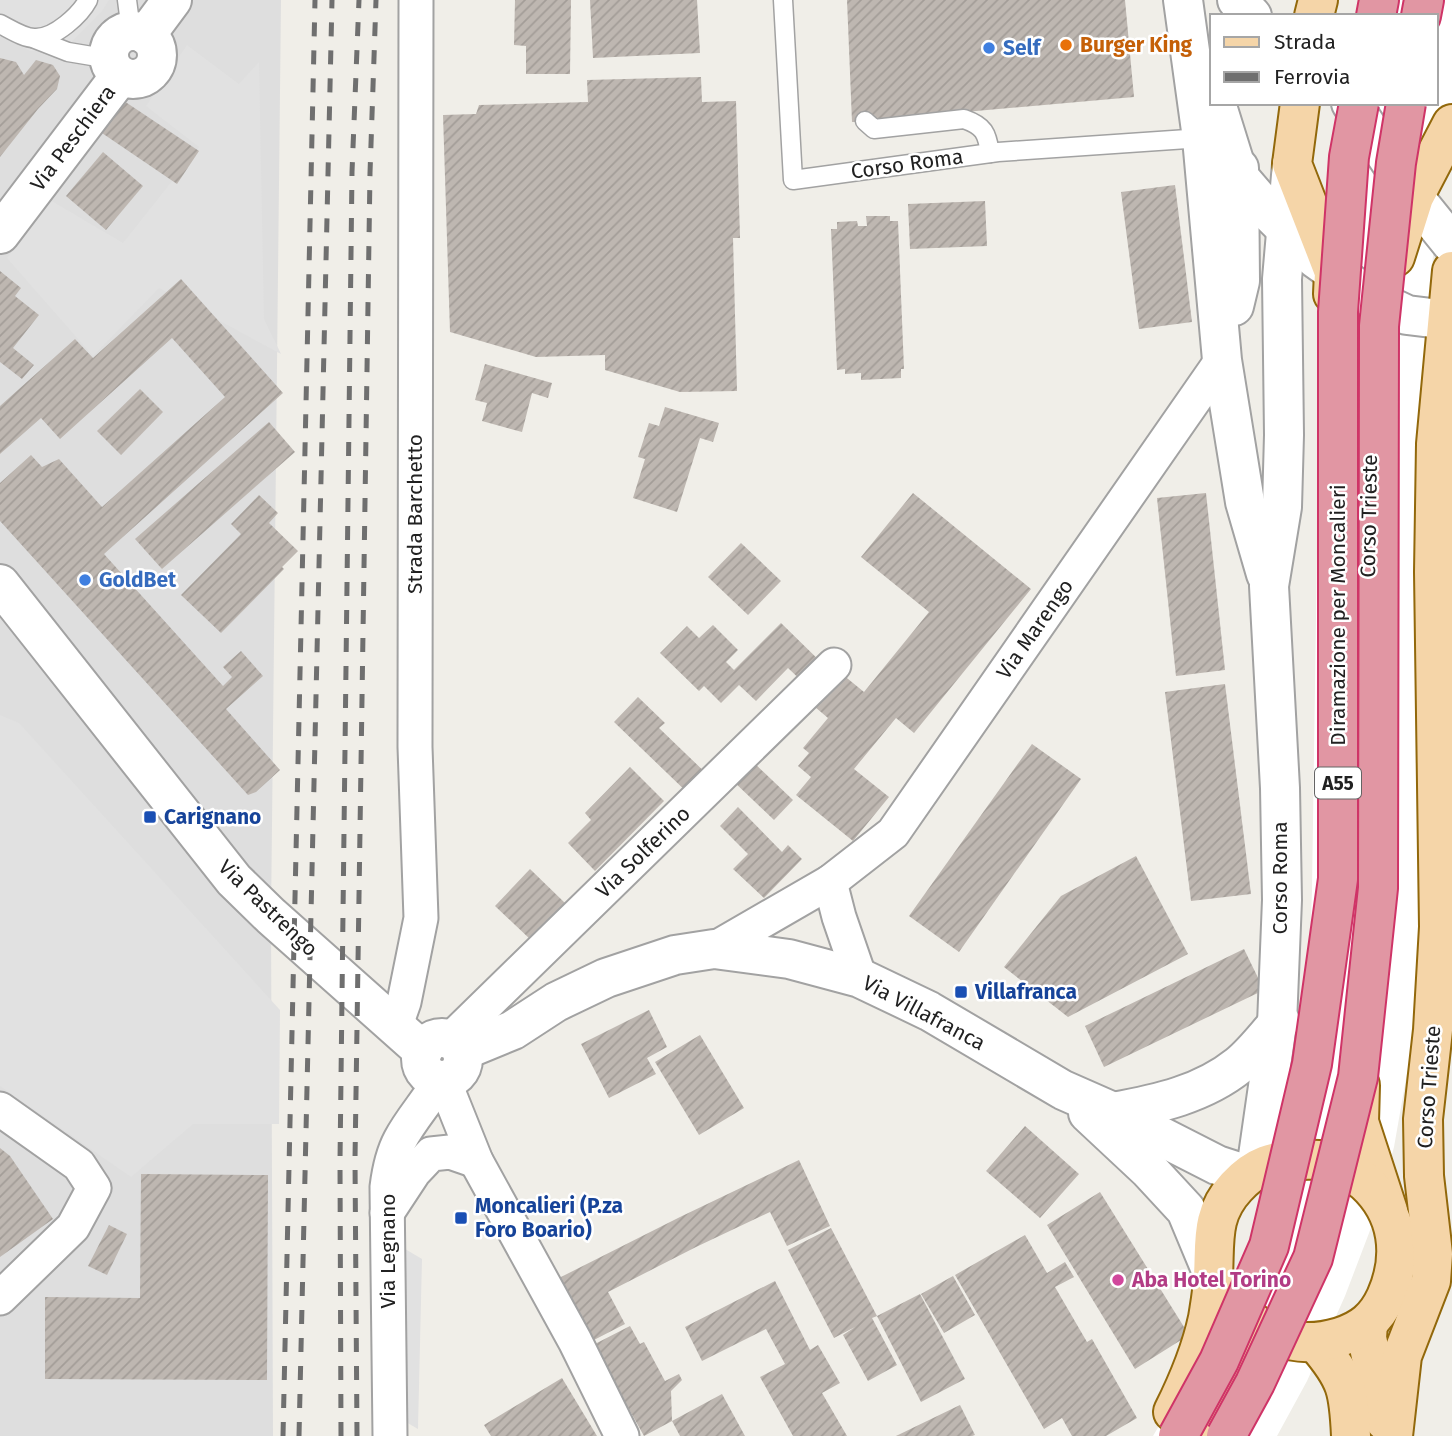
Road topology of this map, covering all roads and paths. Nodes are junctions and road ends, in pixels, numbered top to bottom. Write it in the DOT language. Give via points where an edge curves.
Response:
graph roads {
  1 [pos="88,0"];
  2 [pos="172,0"];
  3 [pos="416,0"];
  4 [pos="783,0"];
  5 [pos="1184,0"];
  6 [pos="1237,0"];
  7 [pos="1250,14"];
  8 [pos="1210,22"];
  9 [pos="0,24"];
  10 [pos="35,39"];
  11 [pos="127,40"];
  12 [pos="1192,54"];
  13 [pos="1210,86"];
  14 [pos="1217,105"];
  15 [pos="1235,105"];
  16 [pos="1300,105"];
  17 [pos="1352,105"];
  18 [pos="1359,105"];
  19 [pos="1406,105"];
  20 [pos="865,121"];
  21 [pos="1452,124"];
  22 [pos="1202,138"];
  23 [pos="990,153"];
  24 [pos="1292,164"];
  25 [pos="1239,177"];
  26 [pos="1414,197"];
  27 [pos="1285,228"];
  28 [pos="0,234"];
  29 [pos="1452,244"];
  30 [pos="1452,271"];
  31 [pos="1334,272"];
  32 [pos="1388,306"];
  33 [pos="1450,319"];
  34 [pos="1222,360"];
  35 [pos="0,584"];
  36 [pos="1269,586"];
  37 [pos="834,666"];
  38 [pos="830,882"];
  39 [pos="714,949"];
  40 [pos="1333,958"];
  41 [pos="860,978"];
  42 [pos="1277,1024"];
  43 [pos="396,1025"];
  44 [pos="444,1060"];
  45 [pos="1063,1090"];
  46 [pos="0,1110"];
  47 [pos="1113,1112"];
  48 [pos="1295,1160"];
  49 [pos="476,1161"];
  50 [pos="1252,1172"];
  51 [pos="1388,1211"];
  52 [pos="387,1214"];
  53 [pos="1213,1277"];
  54 [pos="0,1298"];
  55 [pos="1368,1323"];
  56 [pos="1271,1333"];
  57 [pos="1317,1344"];
  58 [pos="390,1436"];
  59 [pos="622,1436"];
  60 [pos="1161,1436"];
  61 [pos="1178,1436"];
  62 [pos="1204,1436"];
  63 [pos="1226,1436"];
  64 [pos="1351,1436"];
  65 [pos="1391,1436"];
  1 -- 10 [label="lane" via="51,35"];
  2 -- 11 [label="street, Via Peschiera"];
  3 -- 43 [label="street, Strada Barchetto" via="415,747 421,918"];
  4 -- 23 [label="lane, Corso Roma" via="793,180"];
  5 -- 12 [label="street, Corso Roma"];
  6 -- 7 [label="street"];
  8 -- 12 [label="street"];
  9 -- 10 [label="lane"];
  10 -- 11 [label="lane" via="68,52"];
  11 -- 28 [label="street, Via Peschiera"];
  12 -- 13 [label="street"];
  12 -- 22 [label="street, Corso Roma"];
  14 -- 25 [label="street"];
  15 -- 25 [label="street"];
  16 -- 24 [label="main road, Corso Trieste"];
  17 -- 26 [label="street"];
  18 -- 61 [label="highway, Diramazione per Moncalieri / A55, bridge" via="1349,157 1338,312 1336,892 1312,1064 1269,1245 1219,1361"];
  19 -- 63 [label="highway, Diramazione per Moncalieri / A55, bridge" via="1379,326 1378,888 1358,1077 1313,1258"];
  20 -- 23 [label="lane" via="874,129 964,119 987,135"];
  21 -- 26 [label="main road, Corso Trieste"];
  22 -- 23 [label="lane, Corso Roma"];
  22 -- 34 [label="street, Corso Roma"];
  24 -- 27 [label="street, Corso Roma"];
  24 -- 31 [label="main road, Corso Trieste"];
  25 -- 27 [label="street"];
  25 -- 34 [label="street" via="1240,281"];
  26 -- 29 [label="street"];
  26 -- 32 [label="main road, Corso Trieste" via="1393,268"];
  27 -- 31 [label="street"];
  27 -- 36 [label="street, Corso Roma" via="1282,507"];
  30 -- 33 [label="main road, Corso Trieste"];
  31 -- 32 [label="street"];
  31 -- 40 [label="main road, Corso Trieste"];
  32 -- 33 [label="street" via="1407,315"];
  32 -- 51 [label="main road, Corso Trieste" via="1370,410 1359,1122"];
  33 -- 65 [label="main road, Corso Trieste" via="1436,444 1439,927 1423,1119 1433,1254 1431,1281 1402,1356"];
  34 -- 36 [label="street, Corso Roma" via="1245,502"];
  34 -- 38 [label="street, Via Marengo" via="893,833"];
  35 -- 43 [label="street, Via Pastrengo" via="234,880"];
  36 -- 42 [label="street, Corso Roma" via="1280,788"];
  37 -- 44 [label="street, Via Solferino"];
  38 -- 39 [label="street, Via Marengo"];
  38 -- 41 [label="street"];
  39 -- 41 [label="street, Via Villafranca" via="789,959"];
  39 -- 44 [label="street, Via Villafranca" via="675,955 606,978 513,1030"];
  40 -- 42 [label="street"];
  40 -- 48 [label="main road, Corso Trieste" via="1320,1065"];
  41 -- 45 [label="street, Via Villafranca" via="929,1011"];
  42 -- 47 [label="street" via="1239,1065 1192,1093"];
  42 -- 50 [label="street, Corso Roma"];
  43 -- 44 [label="street, Via Pastrengo"];
  44 -- 49 [label="street, Via Pastrengo"];
  44 -- 52 [label="street, Via Legnano" via="427,1102 399,1141 391,1163"];
  45 -- 47 [label="street, Via Villafranca"];
  45 -- 53 [label="street, Via Villafranca" via="1186,1210"];
  46 -- 54 [label="street" via="79,1165 94,1188 73,1227"];
  47 -- 50 [label="street, Via Villafranca" via="1217,1165"];
  48 -- 50 [label="main road" via="1281,1160"];
  48 -- 51 [label="main road" via="1327,1160 1353,1172 1375,1191"];
  49 -- 52 [label="street" via="450,1152 431,1154"];
  49 -- 59 [label="street, Via Pastrengo"];
  50 -- 53 [label="main road" via="1219,1212 1213,1234"];
  51 -- 55 [label="main road" via="1397,1247 1394,1271 1379,1313"];
  52 -- 58 [label="street, Via Legnano"];
  53 -- 56 [label="main road" via="1249,1321"];
  53 -- 60 [label="main road" via="1208,1319 1194,1368"];
  55 -- 57 [label="main road"];
  55 -- 65 [label="main road" via="1367,1338"];
  56 -- 57 [label="main road" via="1297,1343"];
  56 -- 62 [label="main road" via="1245,1357 1229,1381"];
  57 -- 64 [label="main road" via="1342,1376"];
}
